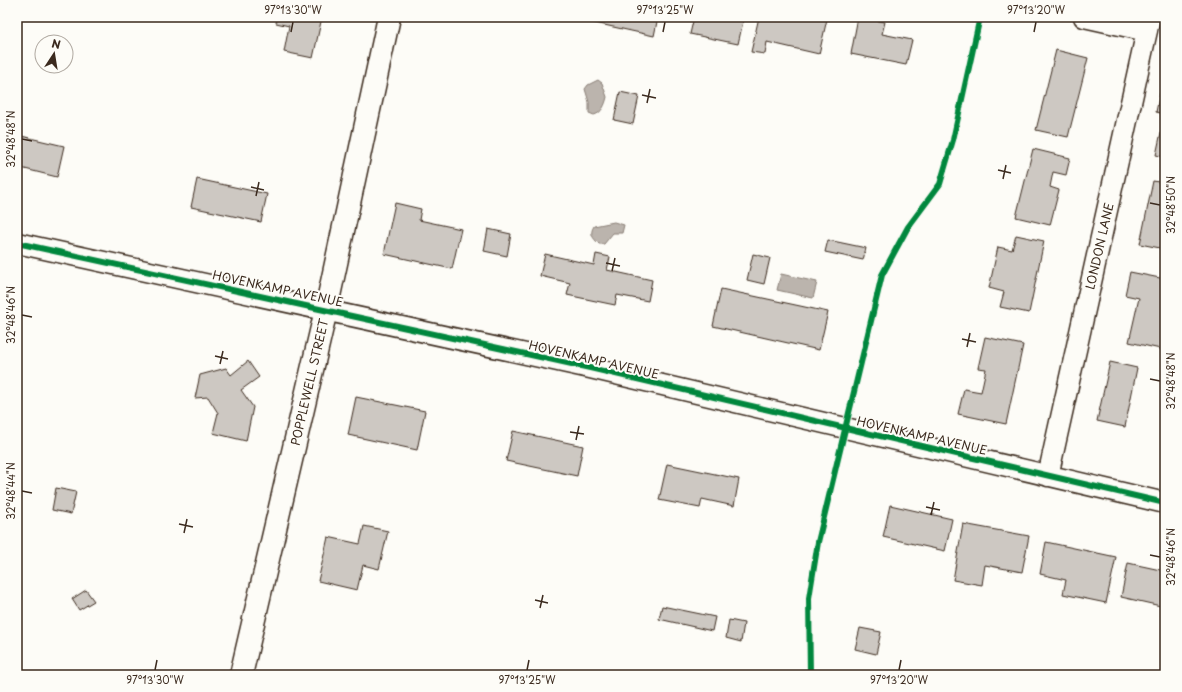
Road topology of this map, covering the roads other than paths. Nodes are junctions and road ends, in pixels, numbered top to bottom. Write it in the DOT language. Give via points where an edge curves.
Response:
graph roads {
  1 [pos="389,17"];
  2 [pos="1084,17"];
  3 [pos="1149,24"];
  4 [pos="17,243"];
  5 [pos="326,310"];
  6 [pos="1048,476"];
  7 [pos="1165,503"];
  8 [pos="241,675"];
  1 -- 5 [label="street, POPPLEWELL STREET"];
  2 -- 3 [label="street"];
  3 -- 6 [label="street, LONDON LANE"];
  4 -- 5 [label="street, HOVENKAMP AVENUE"];
  5 -- 6 [label="street, HOVENKAMP AVENUE" via="590,368"];
  5 -- 8 [label="street, POPPLEWELL STREET"];
  6 -- 7 [label="street, HOVENKAMP AVENUE"];
}
